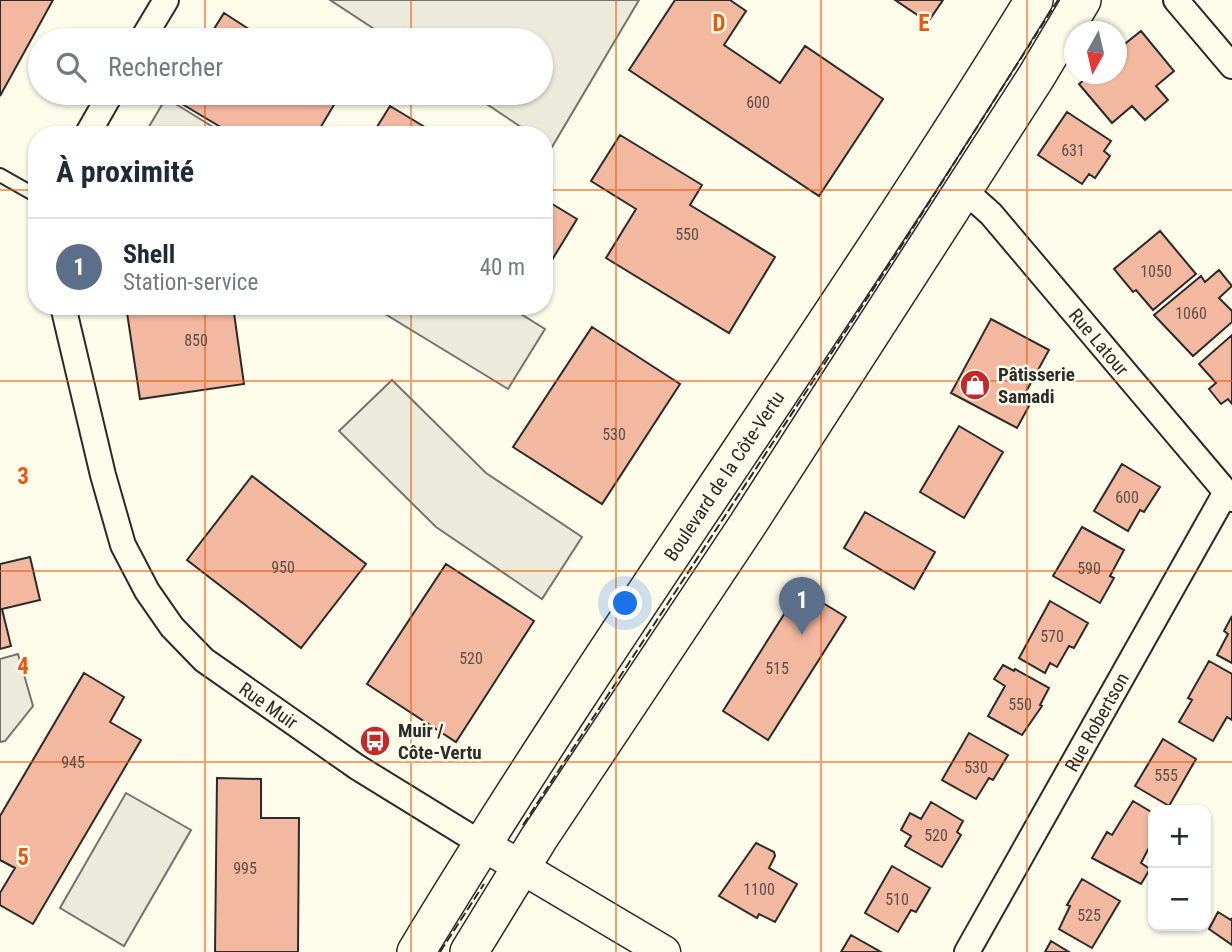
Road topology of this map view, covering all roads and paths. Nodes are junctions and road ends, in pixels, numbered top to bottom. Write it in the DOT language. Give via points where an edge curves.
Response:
graph roads {
  1 [pos="166,0"];
  2 [pos="1034,0"];
  3 [pos="1082,0"];
  4 [pos="1176,0"];
  5 [pos="149,28"];
  6 [pos="1232,66"];
  7 [pos="104,105"];
  8 [pos="92,126"];
  9 [pos="0,175"];
  10 [pos="962,189"];
  11 [pos="28,191"];
  12 [pos="65,315"];
  13 [pos="1229,496"];
  14 [pos="482,844"];
  15 [pos="521,867"];
  16 [pos="416,952"];
  17 [pos="469,952"];
  18 [pos="664,952"];
  19 [pos="967,952"];
  1 -- 5 [label="street"];
  2 -- 14 [label="main road, Boulevard de la Côte-Vertu" via="900,212"];
  3 -- 10 [label="main road"];
  4 -- 6 [label="street"];
  7 -- 8 [label="street"];
  9 -- 11 [label="lane"];
  10 -- 13 [label="street, Rue Latour" via="991,214"];
  10 -- 15 [label="main road"];
  12 -- 14 [label="street, Rue Muir" via="123,545 172,627 214,667 357,767"];
  13 -- 19 [label="street, Rue Robertson"];
  14 -- 15 [label="street, Rue Muir"];
  14 -- 16 [label="main road, Boulevard de la Côte-Vertu"];
  15 -- 17 [label="main road"];
  15 -- 18 [label="street, Rue Muir"];
}
